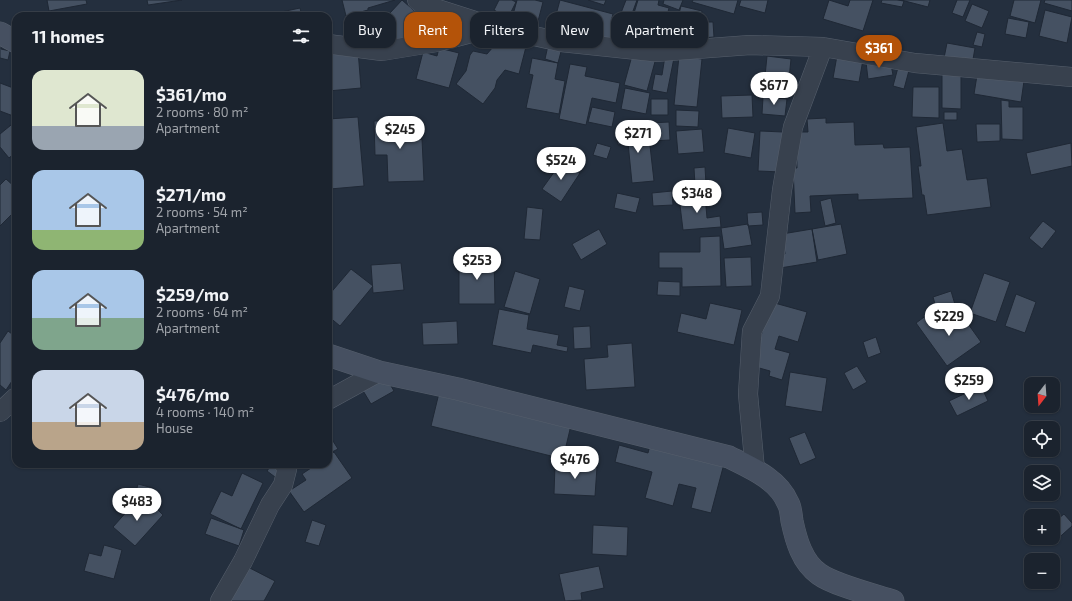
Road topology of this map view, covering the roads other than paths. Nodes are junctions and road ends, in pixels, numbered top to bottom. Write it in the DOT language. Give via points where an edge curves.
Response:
graph roads {
  1 [pos="417,0"];
  2 [pos="470,19"];
  3 [pos="0,33"];
  4 [pos="470,33"];
  5 [pos="538,37"];
  6 [pos="12,40"];
  7 [pos="332,45"];
  8 [pos="823,47"];
  9 [pos="1072,77"];
  10 [pos="332,356"];
  11 [pos="379,372"];
  12 [pos="332,398"];
  13 [pos="12,401"];
  14 [pos="0,412"];
  15 [pos="286,468"];
  16 [pos="755,470"];
  17 [pos="220,601"];
  18 [pos="893,601"];
  1 -- 2 [label="street" via="422,4"];
  3 -- 6 [label="street"];
  4 -- 7 [label="street" via="437,42 382,51"];
  5 -- 8 [label="street" via="560,42 656,52 750,45"];
  8 -- 9 [label="street" via="915,62"];
  8 -- 16 [label="street" via="793,127 782,190 770,296 752,331 748,394"];
  10 -- 11 [label="street"];
  11 -- 12 [label="street"];
  11 -- 16 [label="street" via="692,447 729,457"];
  13 -- 14 [label="street"];
  15 -- 17 [label="street" via="283,485"];
  16 -- 18 [label="street" via="777,486 789,503 796,537 805,560 819,574 840,584"];
}
